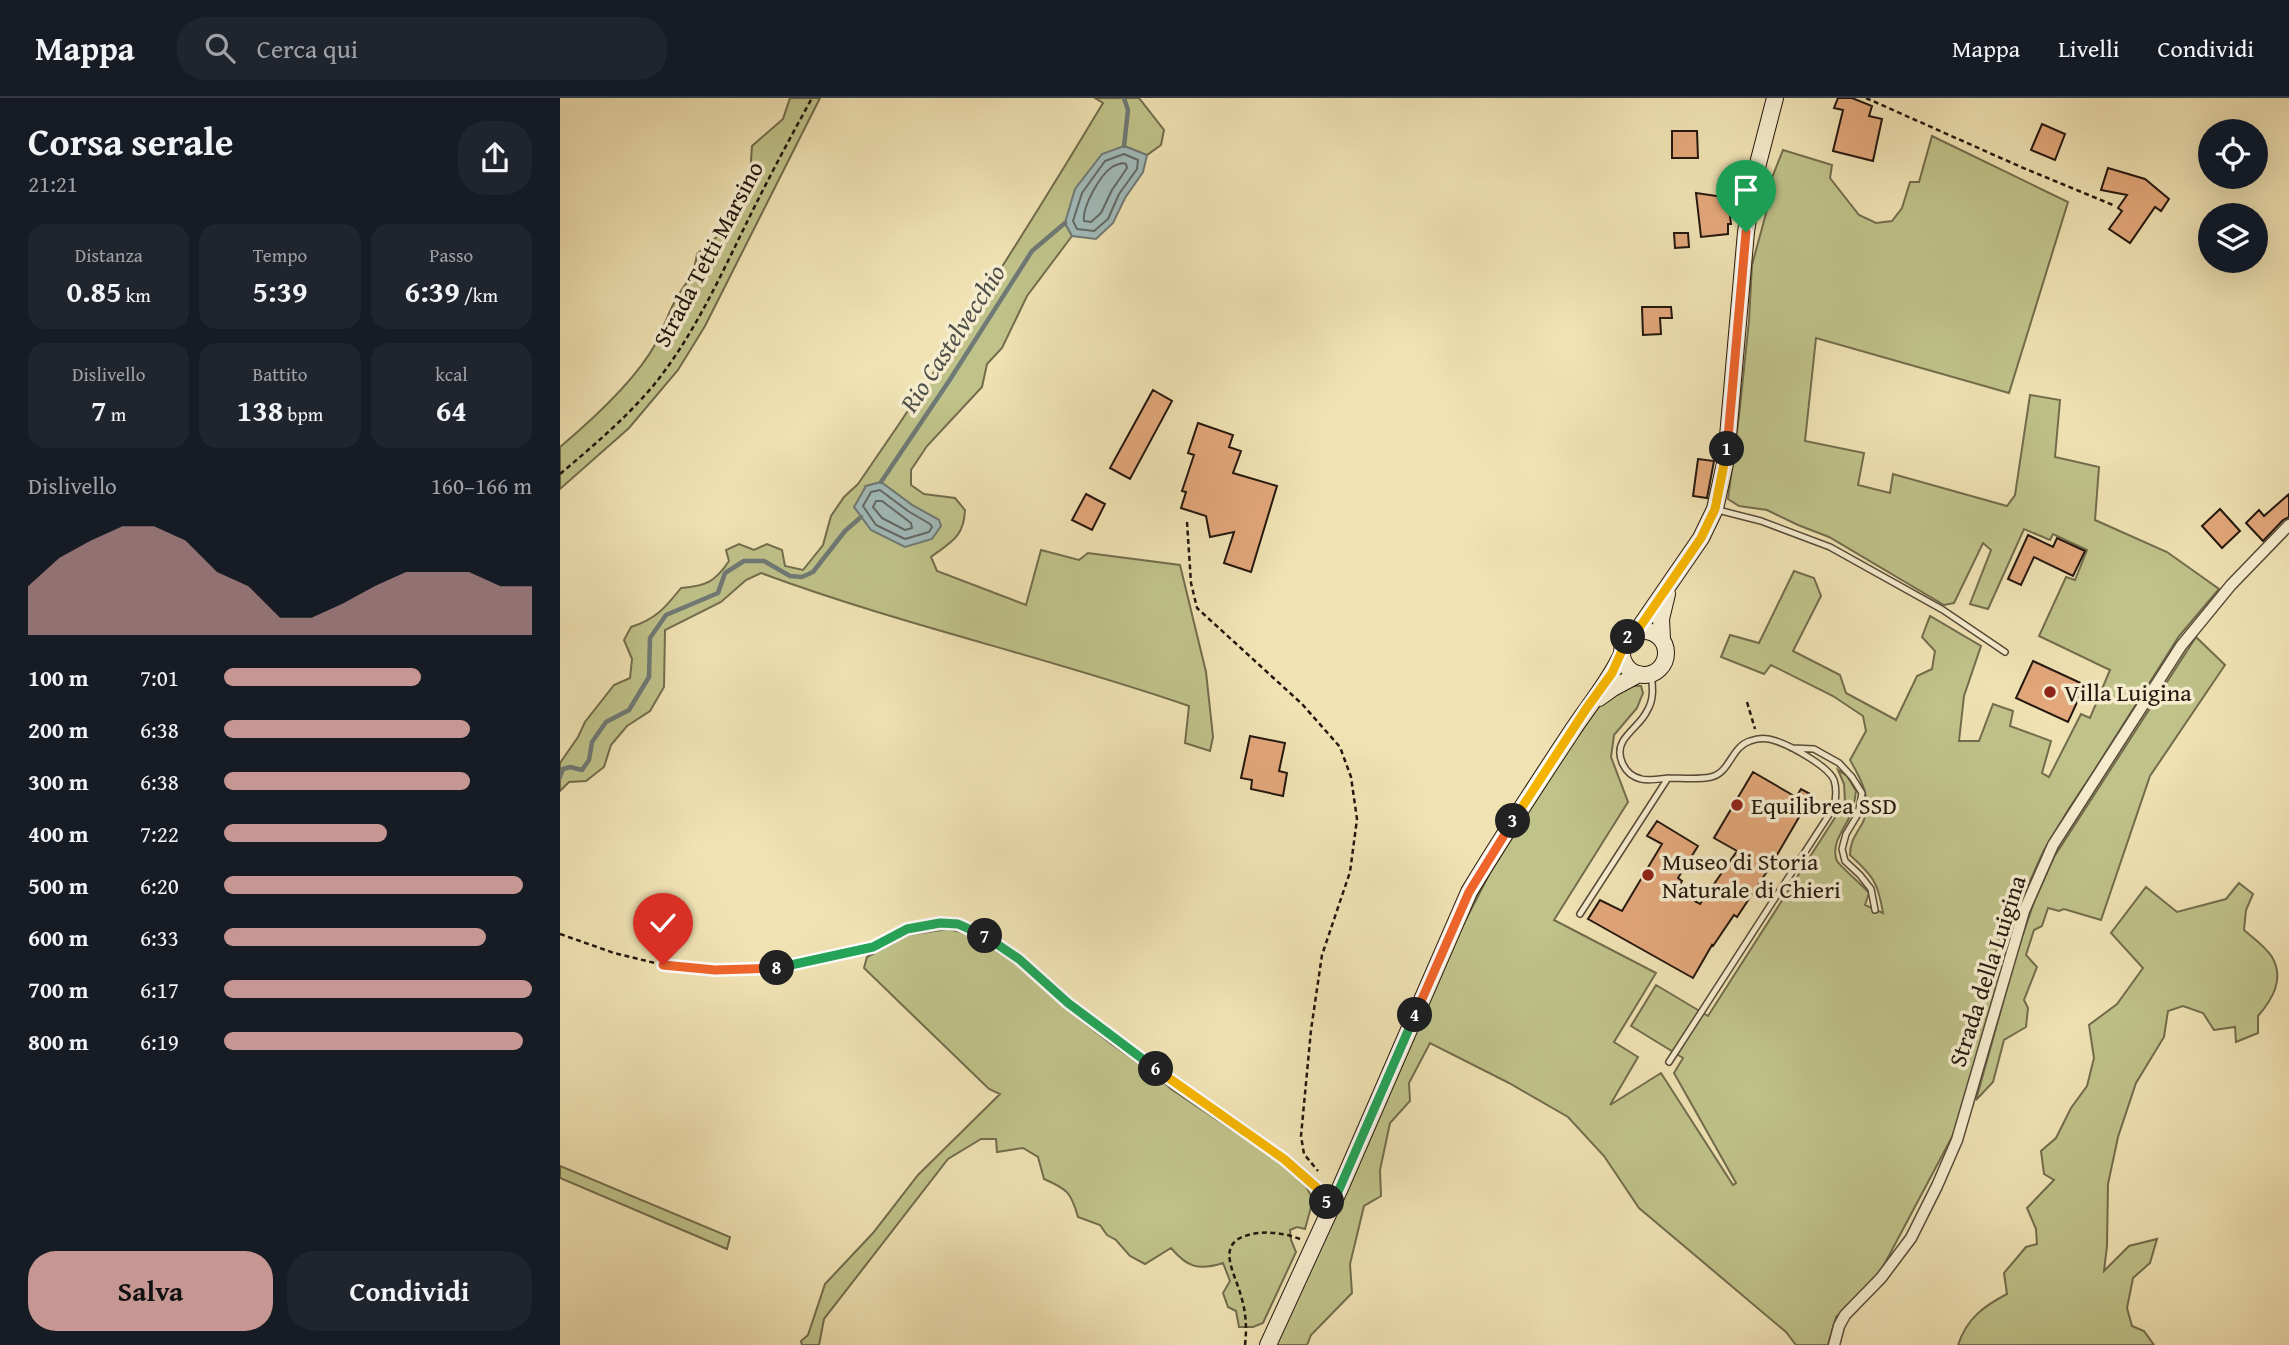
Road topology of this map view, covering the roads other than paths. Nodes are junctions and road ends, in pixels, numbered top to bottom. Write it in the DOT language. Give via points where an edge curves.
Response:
graph roads {
  1 [pos="1774,98"];
  2 [pos="1715,509"];
  3 [pos="2289,526"];
  4 [pos="1671,582"];
  5 [pos="1637,631"];
  6 [pos="1662,639"];
  7 [pos="2005,652"];
  8 [pos="1622,653"];
  9 [pos="1645,674"];
  10 [pos="1586,709"];
  11 [pos="1789,748"];
  12 [pos="1668,778"];
  13 [pos="1875,910"];
  14 [pos="1580,914"];
  15 [pos="982,935"];
  16 [pos="1669,1062"];
  17 [pos="1331,1208"];
  18 [pos="1268,1345"];
  19 [pos="1834,1345"];
  1 -- 2 [label="main road" via="1748,219 1726,459"];
  2 -- 4 [label="main road"];
  2 -- 7 [label="lane" via="1830,547 1943,610"];
  3 -- 19 [label="street, Strada della Luigina" via="2231,585 2181,646 2053,845 2024,911 1957,1140 1937,1186 1911,1238 1881,1279 1845,1315"];
  4 -- 5 [label="main road"];
  4 -- 6 [label="main road" via="1662,609"];
  5 -- 6 [label="main road" via="1651,631"];
  5 -- 8 [label="main road" via="1626,640"];
  6 -- 9 [label="main road" via="1665,659 1657,671"];
  8 -- 9 [label="main road" via="1627,667"];
  8 -- 10 [label="main road"];
  9 -- 10 [label="main road" via="1613,688"];
  9 -- 12 [label="lane" via="1652,700 1624,740 1619,750 1621,761 1641,780"];
  10 -- 17 [label="main road" via="1469,892"];
  11 -- 12 [label="lane" via="1777,741 1748,741 1713,777"];
  11 -- 13 [label="lane" via="1814,749 1839,762 1853,777 1861,793 1858,814 1842,849 1845,862 1871,889"];
  11 -- 16 [label="lane" via="1826,768 1834,780 1835,807"];
  12 -- 14 [label="lane"];
  15 -- 17 [label="street" via="1019,959 1115,1039 1284,1159 1316,1187"];
  17 -- 18 [label="main road"];
}
